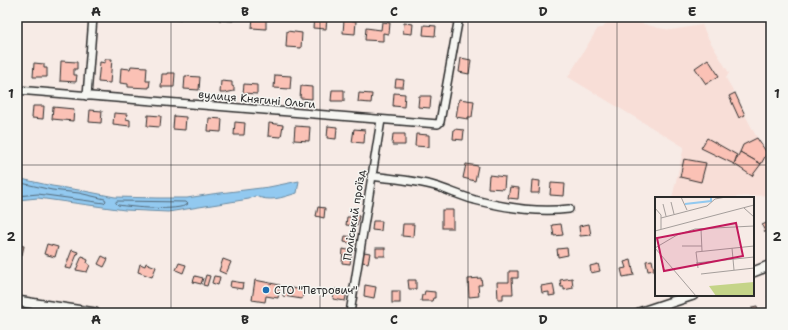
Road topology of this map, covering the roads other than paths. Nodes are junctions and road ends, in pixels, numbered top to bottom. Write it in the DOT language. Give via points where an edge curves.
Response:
graph roads {
  1 [pos="93,17"];
  2 [pos="459,17"];
  3 [pos="17,90"];
  4 [pos="87,96"];
  5 [pos="381,120"];
  6 [pos="371,176"];
  7 [pos="569,209"];
  8 [pos="771,265"];
  9 [pos="754,272"];
  10 [pos="690,296"];
  11 [pos="17,301"];
  12 [pos="95,313"];
  13 [pos="350,313"];
  14 [pos="639,313"];
  1 -- 4 [label="street"];
  2 -- 5 [label="street, вулиця Княгині Ольги" via="439,123"];
  3 -- 4 [label="street, вулиця Княгині Ольги"];
  4 -- 5 [label="street, вулиця Княгині Ольги"];
  5 -- 6 [label="street, Поліський проїзд"];
  6 -- 7 [label="street" via="435,186 475,200 525,210"];
  6 -- 13 [label="street, Поліський проїзд"];
  8 -- 9 [label="main road"];
  10 -- 14 [label="main road"];
  11 -- 12 [label="main road"];
}
